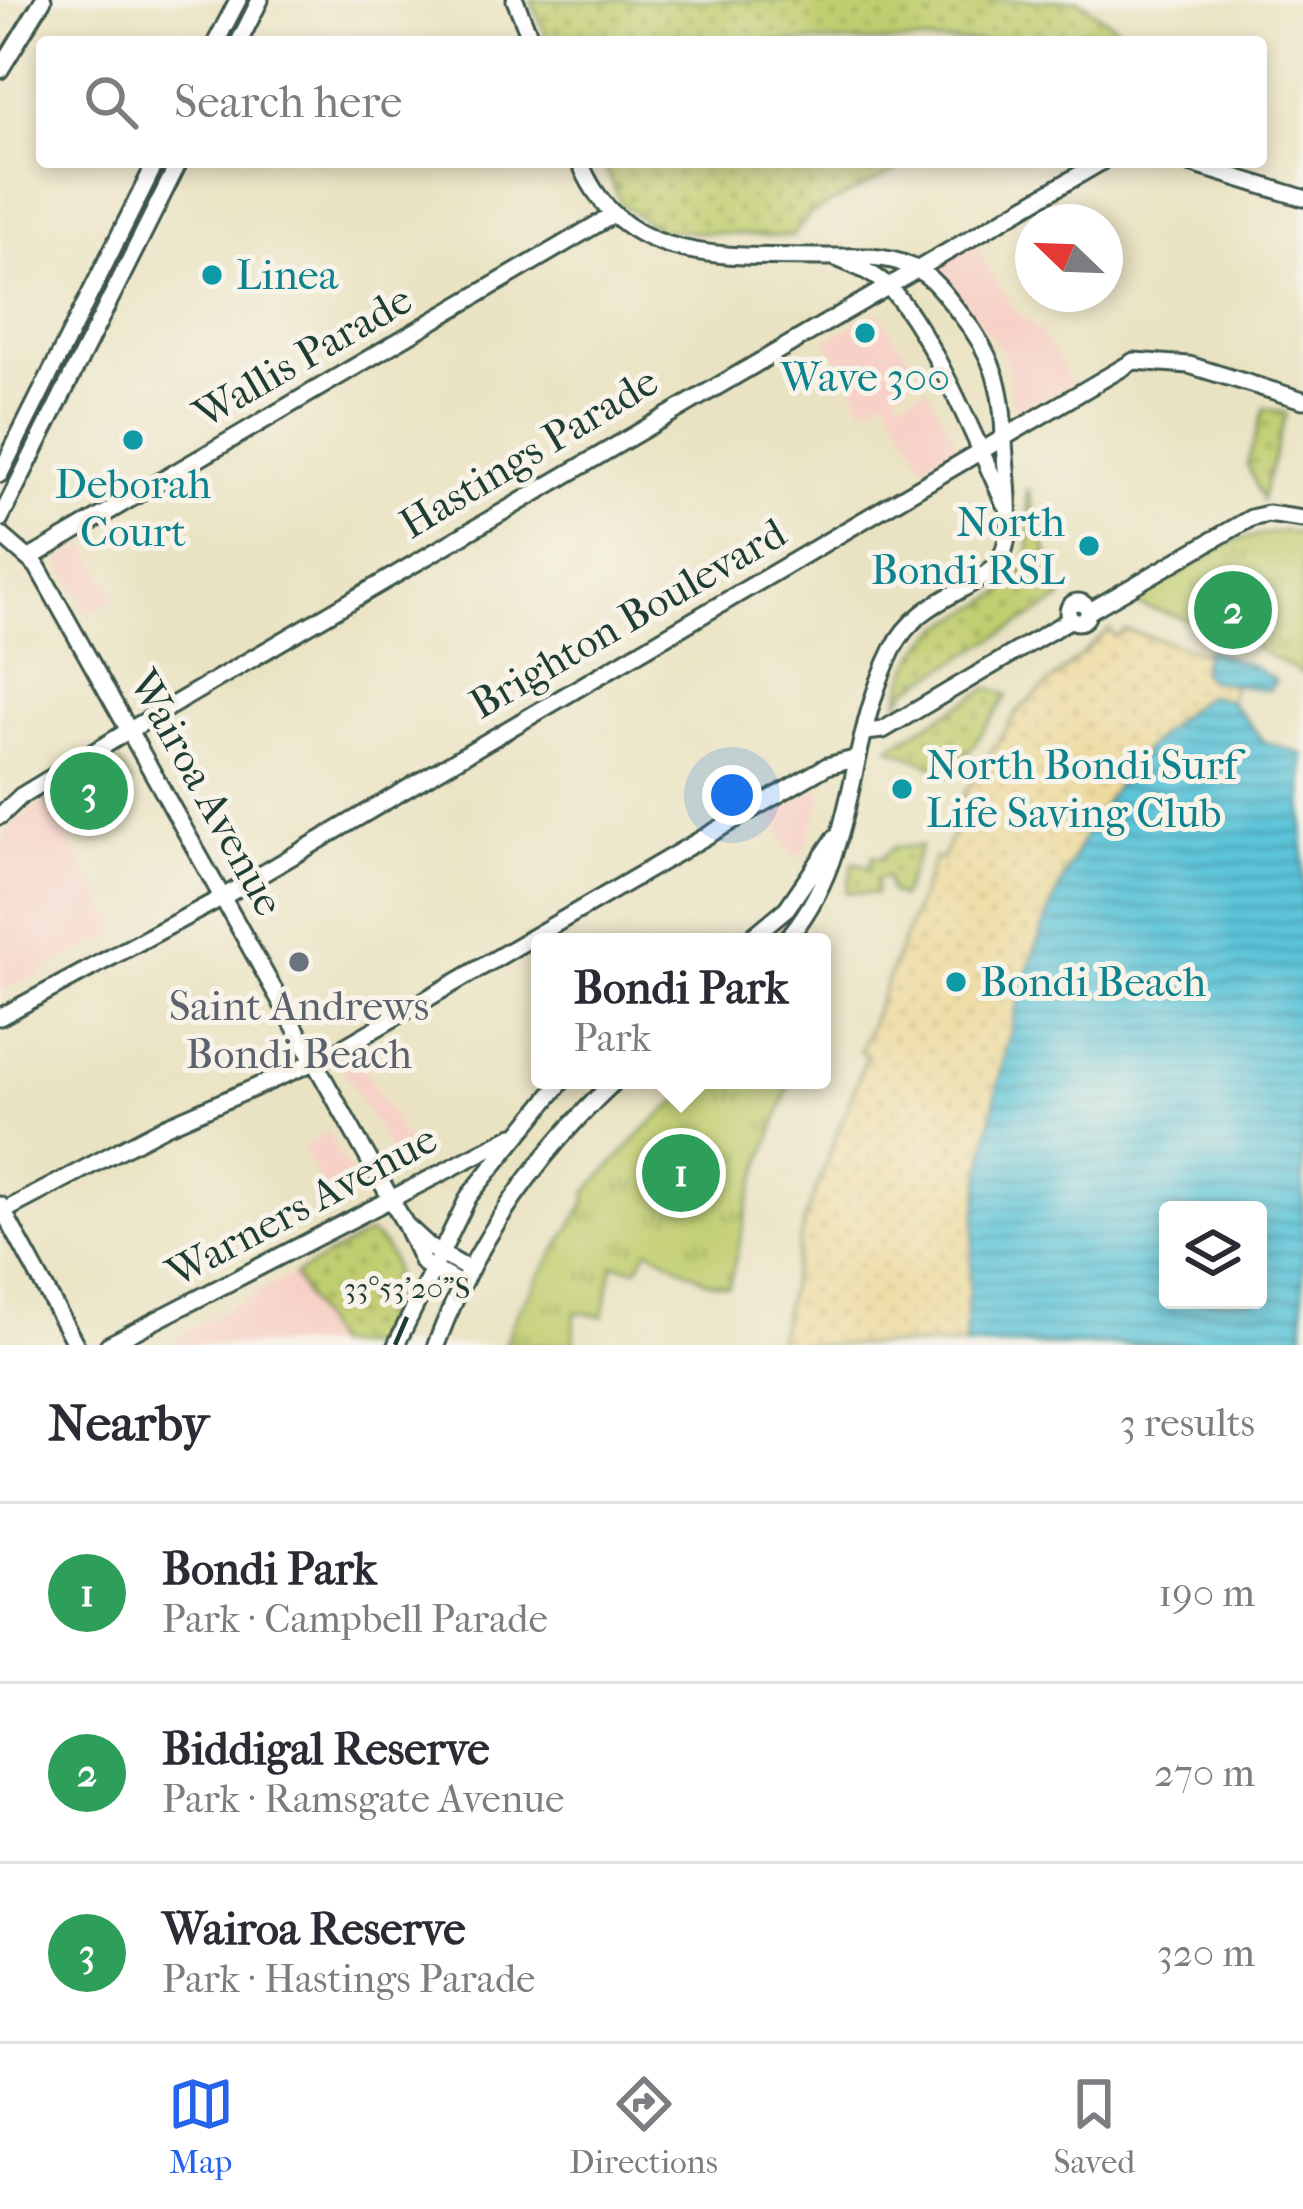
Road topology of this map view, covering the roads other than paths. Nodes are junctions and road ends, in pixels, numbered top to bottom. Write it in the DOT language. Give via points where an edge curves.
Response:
graph roads {
  1 [pos="43,0"];
  2 [pos="238,0"];
  3 [pos="260,0"];
  4 [pos="514,0"];
  5 [pos="219,36"];
  6 [pos="242,36"];
  7 [pos="529,36"];
  8 [pos="0,70"];
  9 [pos="153,168"];
  10 [pos="176,168"];
  11 [pos="583,168"];
  12 [pos="1090,168"];
  13 [pos="1206,168"];
  14 [pos="1303,198"];
  15 [pos="611,216"];
  16 [pos="111,253"];
  17 [pos="833,257"];
  18 [pos="129,262"];
  19 [pos="916,268"];
  20 [pos="886,284"];
  21 [pos="1303,400"];
  22 [pos="1004,440"];
  23 [pos="985,452"];
  24 [pos="0,474"];
  25 [pos="17,484"];
  26 [pos="1004,505"];
  27 [pos="0,519"];
  28 [pos="1303,519"];
  29 [pos="0,533"];
  30 [pos="31,557"];
  31 [pos="130,730"];
  32 [pos="866,732"];
  33 [pos="858,758"];
  34 [pos="0,816"];
  35 [pos="835,838"];
  36 [pos="223,897"];
  37 [pos="536,933"];
  38 [pos="757,933"];
  39 [pos="791,933"];
  40 [pos="531,936"];
  41 [pos="0,1017"];
  42 [pos="315,1060"];
  43 [pos="555,1089"];
  44 [pos="608,1089"];
  45 [pos="513,1136"];
  46 [pos="389,1198"];
  47 [pos="1,1210"];
  48 [pos="434,1260"];
  49 [pos="466,1277"];
  50 [pos="118,1344"];
  51 [pos="76,1345"];
  52 [pos="396,1345"];
  53 [pos="436,1345"];
  1 -- 8 [label="street"];
  2 -- 5 [label="street"];
  3 -- 6 [label="street"];
  4 -- 7 [label="street"];
  9 -- 16 [label="street"];
  10 -- 18 [label="street"];
  11 -- 15 [label="street"];
  12 -- 19 [label="street, Hastings Parade"];
  13 -- 14 [label="street"];
  15 -- 17 [label="street" via="666,247"];
  15 -- 30 [label="street, Wallis Parade"];
  16 -- 18 [label="street"];
  16 -- 24 [label="street"];
  17 -- 19 [label="street"];
  17 -- 20 [label="street"];
  18 -- 25 [label="street"];
  19 -- 20 [label="street, Hastings Parade"];
  19 -- 22 [label="street" via="993,361"];
  20 -- 23 [label="street"];
  20 -- 31 [label="street, Hastings Parade"];
  21 -- 22 [label="street, Brighton Boulevard" via="1164,360 1134,361"];
  22 -- 23 [label="street, Brighton Boulevard"];
  22 -- 26 [label="street"];
  23 -- 26 [label="street"];
  23 -- 36 [label="street, Brighton Boulevard"];
  24 -- 25 [label="street"];
  25 -- 27 [label="street"];
  26 -- 32 [label="street" via="1001,558 908,626 885,667"];
  28 -- 32 [label="street" via="1251,518 1088,612 1075,603 1071,619 883,730"];
  29 -- 30 [label="street, Wairoa Avenue"];
  30 -- 31 [label="street, Wairoa Avenue"];
  31 -- 34 [label="street, Hastings Parade"];
  31 -- 36 [label="street, Wairoa Avenue"];
  32 -- 33 [label="street"];
  33 -- 35 [label="street"];
  33 -- 37 [label="street" via="827,766"];
  35 -- 38 [label="street" via="787,908"];
  35 -- 39 [label="street" via="825,887"];
  36 -- 41 [label="street, Brighton Boulevard"];
  36 -- 42 [label="street, Wairoa Avenue"];
  40 -- 42 [label="street"];
  42 -- 46 [label="street, Wairoa Avenue"];
  42 -- 47 [label="street"];
  43 -- 45 [label="street"];
  44 -- 49 [label="street" via="520,1187"];
  45 -- 46 [label="street, Warners Avenue"];
  45 -- 48 [label="street"];
  46 -- 48 [label="street, Wairoa Avenue" via="415,1253"];
  46 -- 50 [label="street, Warners Avenue"];
  47 -- 51 [label="street"];
  48 -- 49 [label="street"];
  48 -- 52 [label="street"];
  49 -- 53 [label="street"];
}
